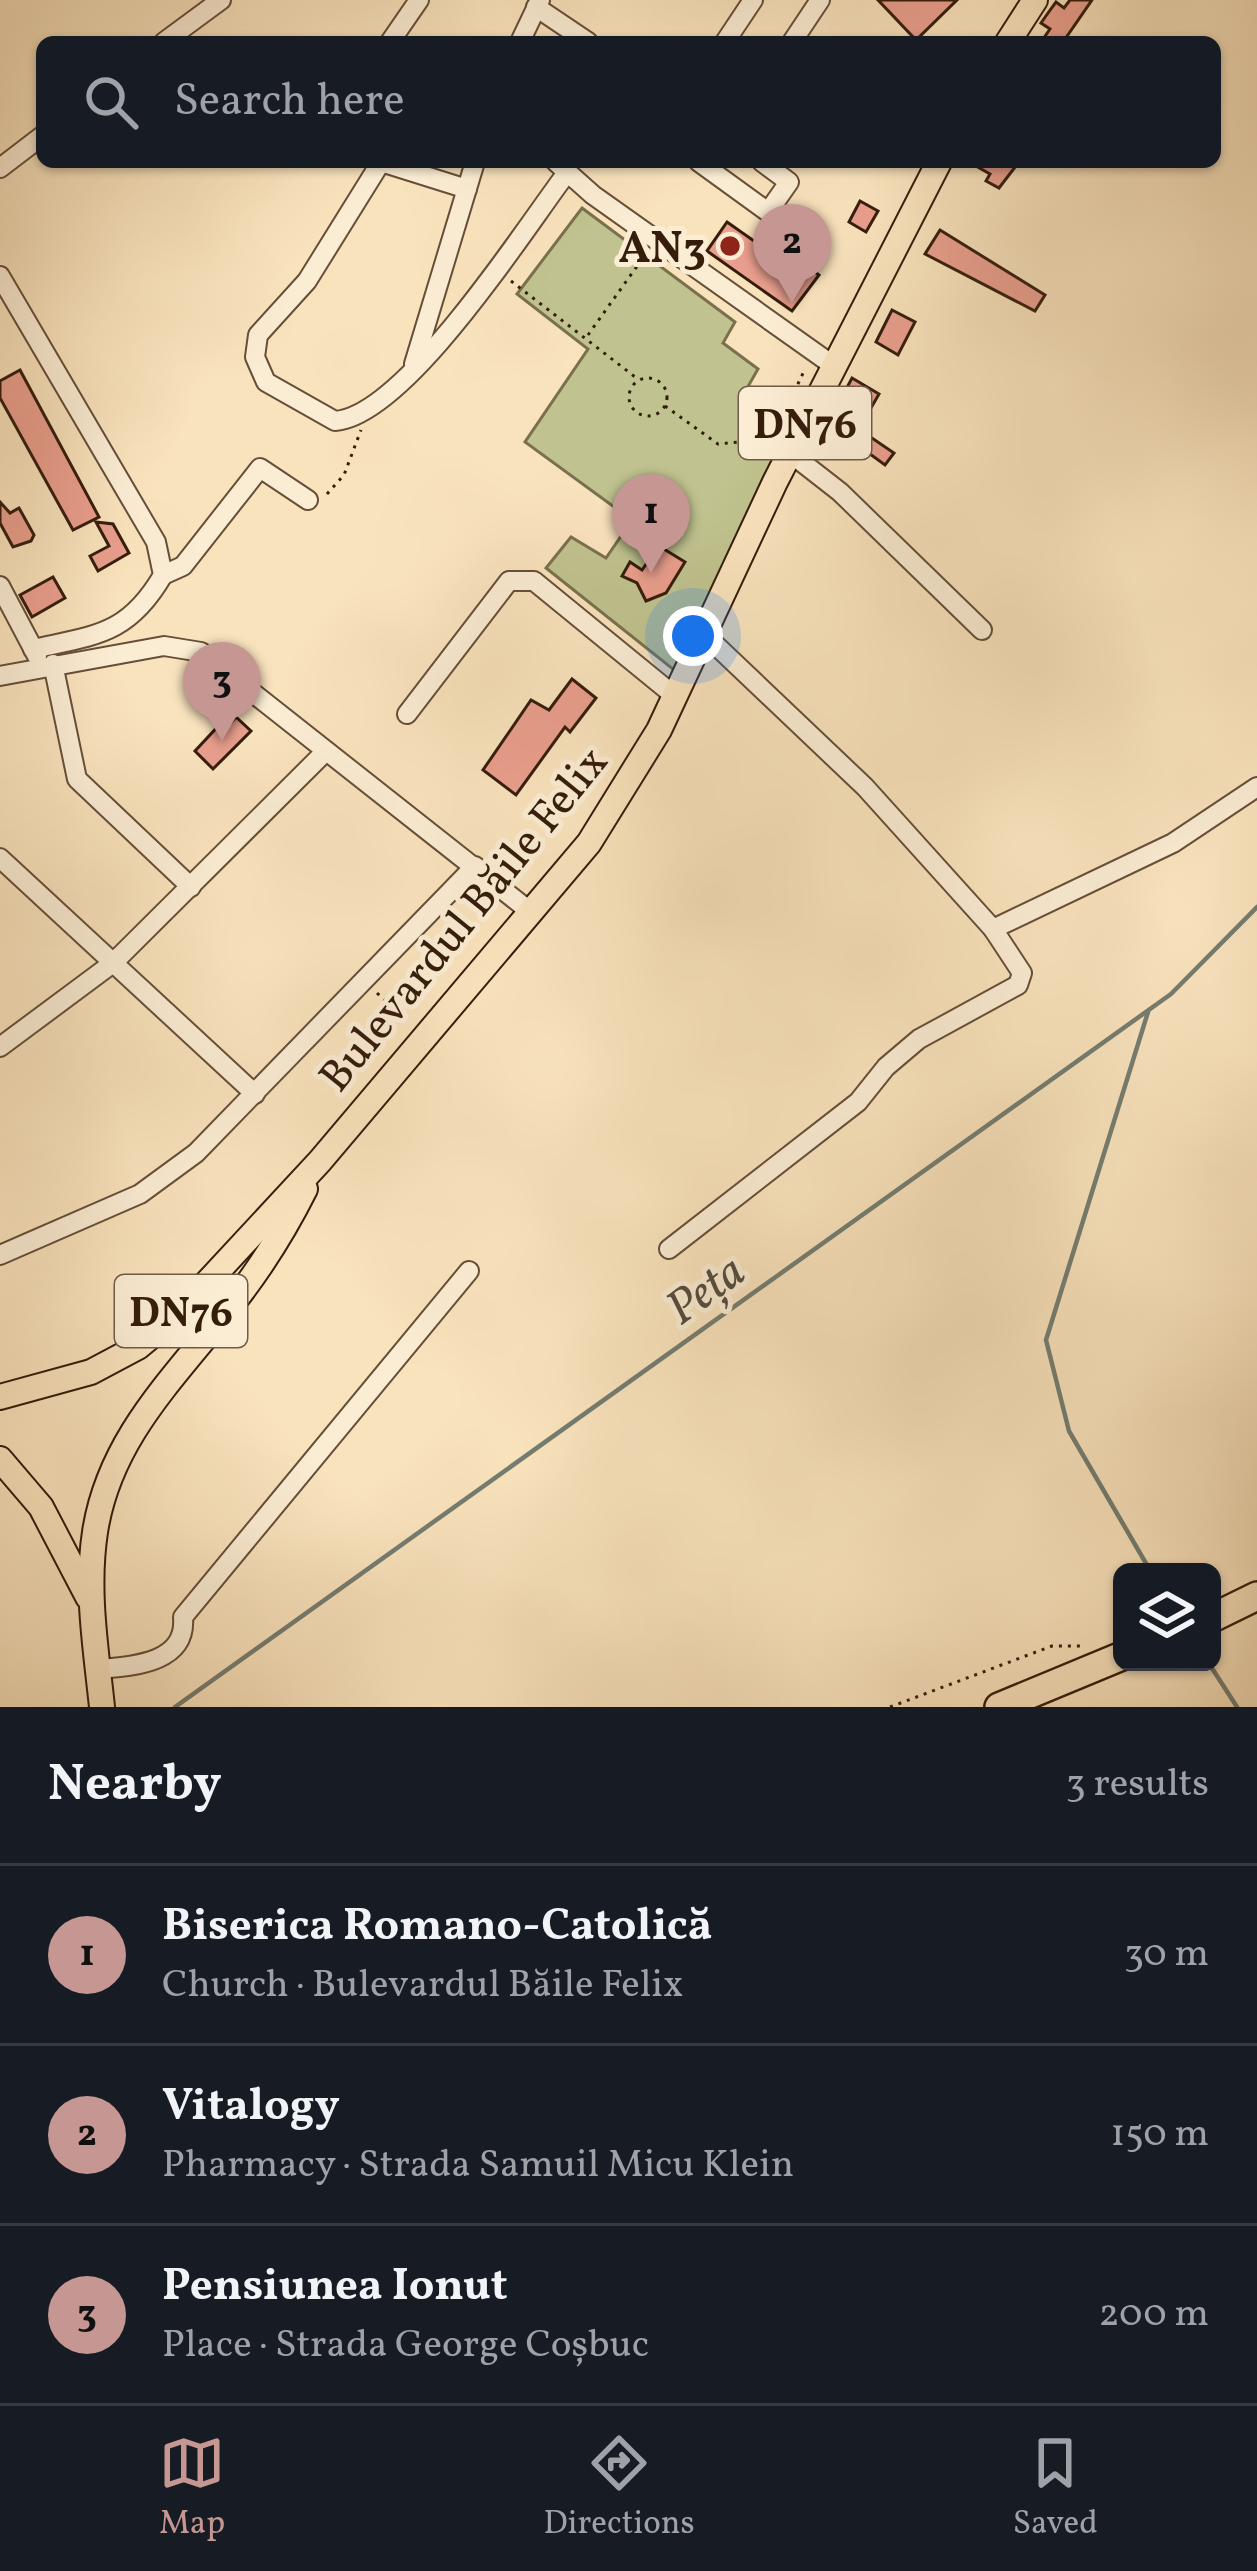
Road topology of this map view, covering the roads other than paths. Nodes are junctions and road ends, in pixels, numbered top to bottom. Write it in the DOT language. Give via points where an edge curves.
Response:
graph roads {
  1 [pos="221,0"];
  2 [pos="419,0"];
  3 [pos="753,0"];
  4 [pos="820,0"];
  5 [pos="1035,0"];
  6 [pos="538,3"];
  7 [pos="172,36"];
  8 [pos="394,36"];
  9 [pos="523,36"];
  10 [pos="580,36"];
  11 [pos="728,36"];
  12 [pos="795,36"];
  13 [pos="1012,36"];
  14 [pos="36,141"];
  15 [pos="0,168"];
  16 [pos="377,168"];
  17 [pos="400,168"];
  18 [pos="473,168"];
  19 [pos="561,168"];
  20 [pos="707,168"];
  21 [pos="770,168"];
  22 [pos="935,168"];
  23 [pos="467,189"];
  24 [pos="0,276"];
  25 [pos="824,359"];
  26 [pos="413,369"];
  27 [pos="790,453"];
  28 [pos="308,500"];
  29 [pos="164,575"];
  30 [pos="0,586"];
  31 [pos="982,630"];
  32 [pos="704,634"];
  33 [pos="42,659"];
  34 [pos="0,676"];
  35 [pos="676,697"];
  36 [pos="407,714"];
  37 [pos="326,751"];
  38 [pos="1257,787"];
  39 [pos="0,858"];
  40 [pos="475,866"];
  41 [pos="191,887"];
  42 [pos="532,913"];
  43 [pos="992,929"];
  44 [pos="113,963"];
  45 [pos="0,1047"];
  46 [pos="255,1094"];
  47 [pos="320,1160"];
  48 [pos="669,1249"];
  49 [pos="0,1255"];
  50 [pos="469,1271"];
  51 [pos="0,1397"];
  52 [pos="0,1459"];
  53 [pos="1257,1596"];
  54 [pos="91,1605"];
  55 [pos="1221,1615"];
  56 [pos="1113,1660"];
  57 [pos="98,1669"];
  58 [pos="102,1707"];
  59 [pos="999,1707"];
  1 -- 7 [label="street"];
  2 -- 8 [label="street"];
  3 -- 11 [label="street"];
  4 -- 12 [label="street"];
  5 -- 13 [label="main road"];
  6 -- 9 [label="street"];
  6 -- 10 [label="street"];
  14 -- 15 [label="street"];
  16 -- 26 [label="street" via="308,281 258,335 255,357 266,382 335,422 367,412"];
  17 -- 23 [label="street"];
  18 -- 23 [label="street"];
  19 -- 25 [label="street"];
  19 -- 26 [label="street" via="495,269"];
  20 -- 21 [label="street" via="768,212 789,182"];
  22 -- 25 [label="main road, Bulevardul Băile Felix / DN76"];
  23 -- 26 [label="street"];
  24 -- 29 [label="street" via="156,542"];
  25 -- 27 [label="main road, Bulevardul Băile Felix / DN76"];
  27 -- 31 [label="street"];
  27 -- 32 [label="main road, Bulevardul Băile Felix / DN76"];
  28 -- 29 [label="street" via="260,468 183,566"];
  29 -- 33 [label="street" via="123,626"];
  30 -- 33 [label="street"];
  32 -- 35 [label="main road, Bulevardul Băile Felix / DN76"];
  32 -- 43 [label="street" via="804,724"];
  33 -- 34 [label="street"];
  33 -- 37 [label="street" via="164,646 201,652"];
  33 -- 41 [label="street" via="77,779"];
  35 -- 36 [label="street" via="524,580 509,581"];
  35 -- 42 [label="main road, Bulevardul Băile Felix / DN76" via="621,796"];
  37 -- 40 [label="street"];
  37 -- 41 [label="street"];
  38 -- 43 [label="street" via="1154,853"];
  39 -- 44 [label="street"];
  40 -- 42 [label="street"];
  40 -- 46 [label="street"];
  41 -- 44 [label="street"];
  42 -- 47 [label="main road, Bulevardul Băile Felix / DN76"];
  43 -- 48 [label="street" via="1020,964 1018,985 919,1039 858,1102"];
  44 -- 45 [label="street"];
  44 -- 46 [label="street"];
  46 -- 49 [label="street" via="196,1154 140,1193"];
  47 -- 51 [label="main road, Bulevardul Băile Felix / DN76" via="154,1334 92,1372"];
  47 -- 54 [label="main road" via="242,1291 128,1438 98,1519"];
  50 -- 57 [label="street" via="183,1617 174,1649 142,1666"];
  52 -- 54 [label="main road" via="52,1526"];
  53 -- 55 [label="highway"];
  54 -- 57 [label="main road"];
  56 -- 59 [label="highway"];
  57 -- 58 [label="main road"];
}
